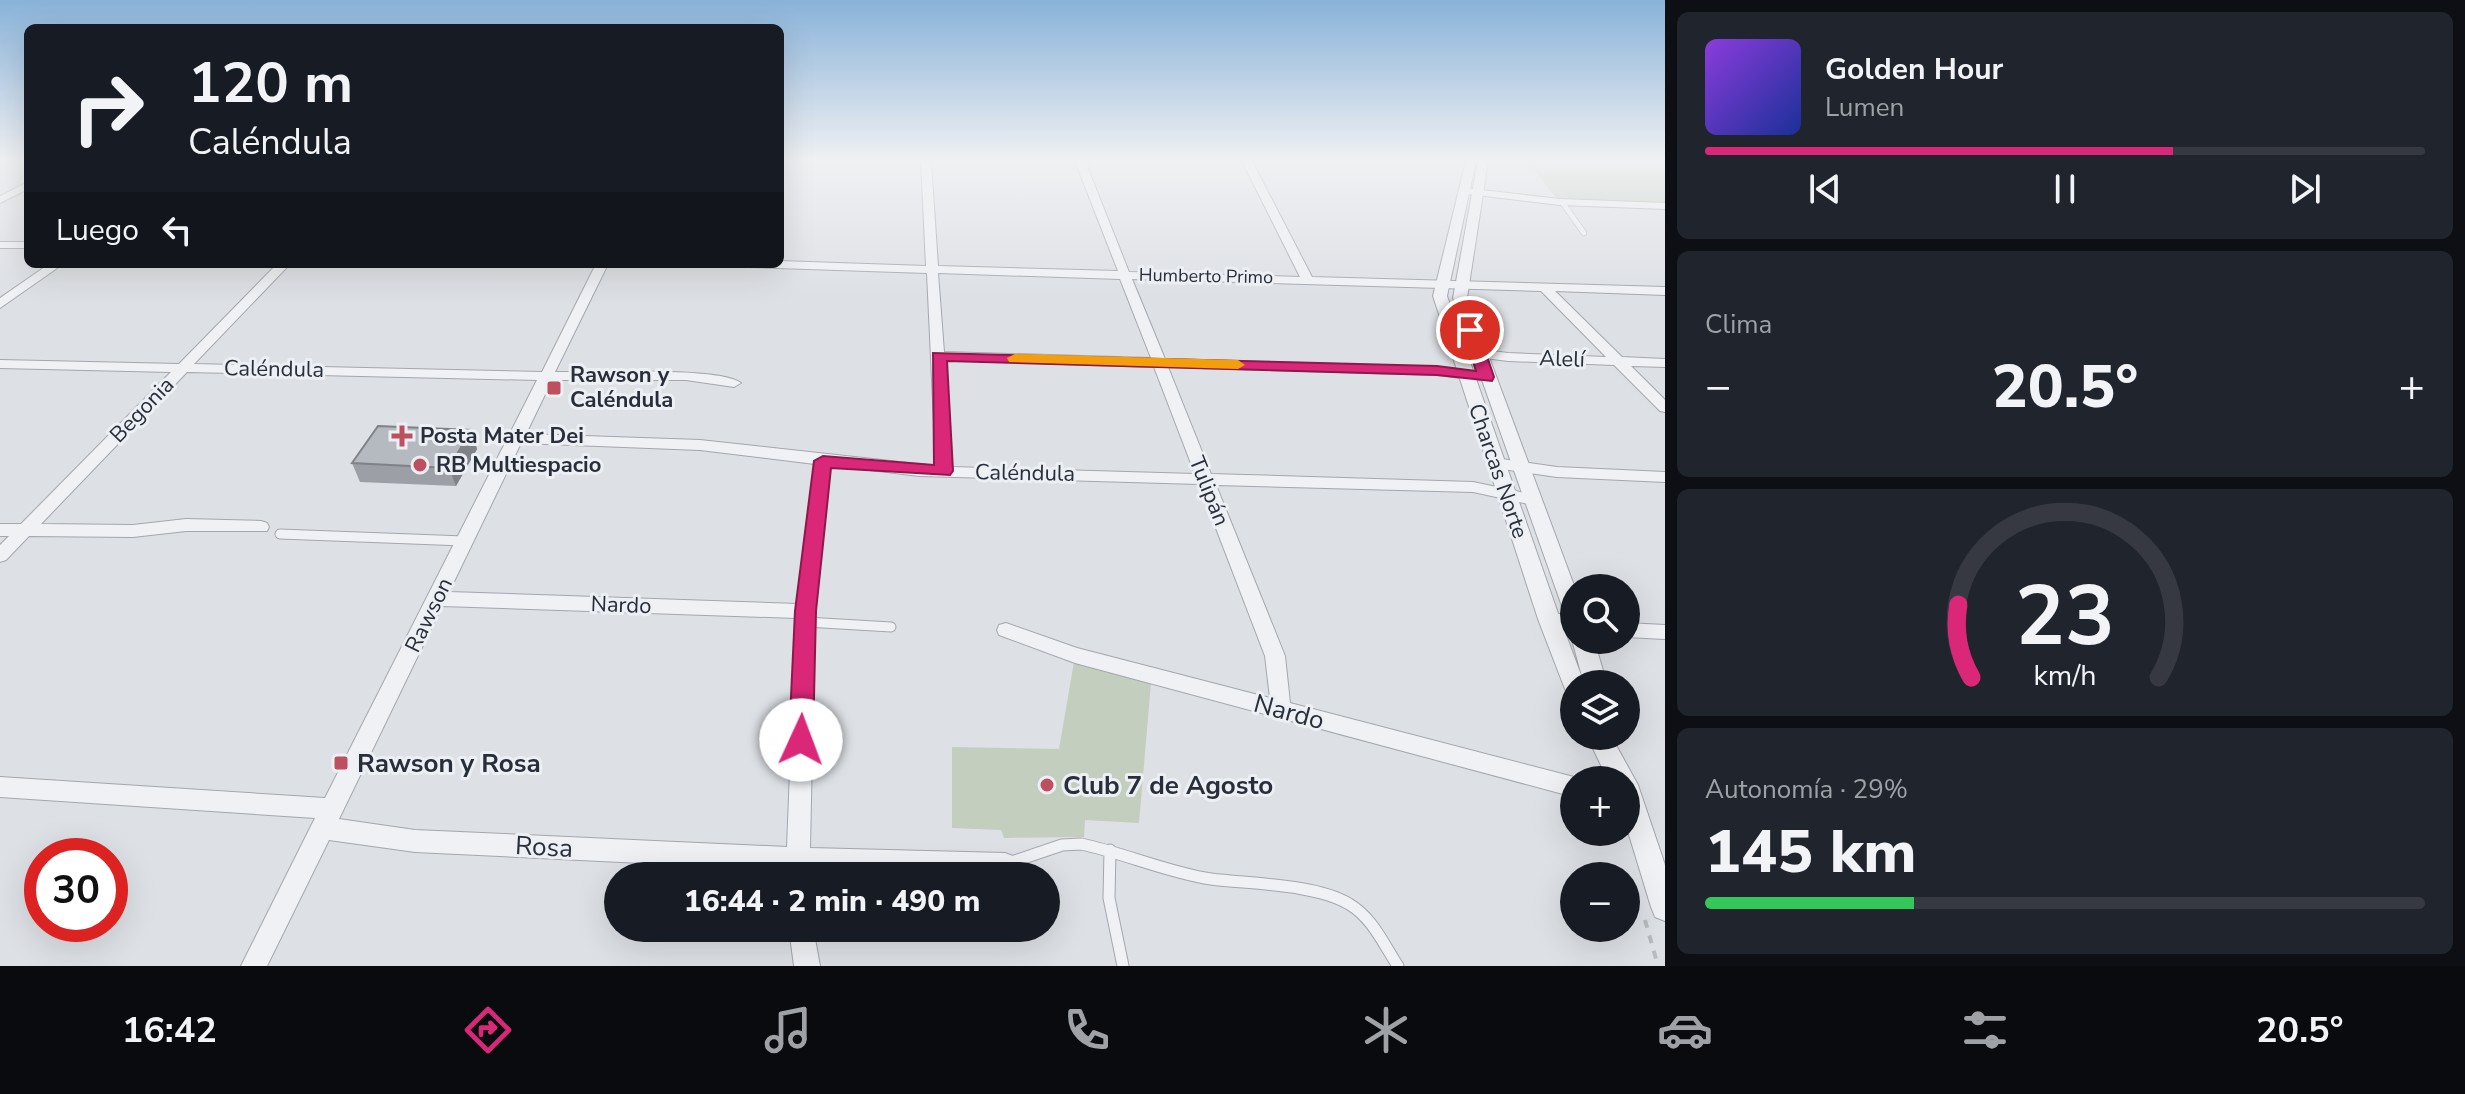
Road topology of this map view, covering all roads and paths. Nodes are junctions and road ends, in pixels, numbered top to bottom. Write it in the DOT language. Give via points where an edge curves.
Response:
graph roads {
  1 [pos="929,206"];
  2 [pos="1098,206"];
  3 [pos="1270,206"];
  4 [pos="1466,206"];
  5 [pos="1470,206"];
  6 [pos="1565,206"];
  7 [pos="1584,233"];
  8 [pos="0,245"];
  9 [pos="24,245"];
  10 [pos="784,265"];
  11 [pos="51,268"];
  12 [pos="280,268"];
  13 [pos="600,268"];
  14 [pos="932,269"];
  15 [pos="1125,274"];
  16 [pos="1307,278"];
  17 [pos="1441,282"];
  18 [pos="1463,284"];
  19 [pos="1544,287"];
  20 [pos="1665,291"];
  21 [pos="0,304"];
  22 [pos="1459,351"];
  23 [pos="1478,354"];
  24 [pos="939,356"];
  25 [pos="1617,361"];
  26 [pos="1159,363"];
  27 [pos="1665,363"];
  28 [pos="0,364"];
  29 [pos="184,367"];
  30 [pos="1466,374"];
  31 [pos="547,375"];
  32 [pos="1486,377"];
  33 [pos="734,383"];
  34 [pos="1665,408"];
  35 [pos="516,438"];
  36 [pos="823,461"];
  37 [pos="1495,463"];
  38 [pos="1521,467"];
  39 [pos="944,471"];
  40 [pos="1665,477"];
  41 [pos="1204,478"];
  42 [pos="1505,492"];
  43 [pos="1533,500"];
  44 [pos="261,527"];
  45 [pos="0,530"];
  46 [pos="26,530"];
  47 [pos="280,534"];
  48 [pos="466,541"];
  49 [pos="0,556"];
  50 [pos="1560,574"];
  51 [pos="437,599"];
  52 [pos="806,616"];
  53 [pos="1549,619"];
  54 [pos="1560,621"];
  55 [pos="891,627"];
  56 [pos="1006,630"];
  57 [pos="1640,631"];
  58 [pos="1665,632"];
  59 [pos="1569,670"];
  60 [pos="1281,710"];
  61 [pos="1560,783"];
  62 [pos="0,787"];
  63 [pos="328,818"];
  64 [pos="1640,819"];
  65 [pos="1110,850"];
  66 [pos="1656,854"];
  67 [pos="712,862"];
  68 [pos="797,862"];
  69 [pos="1011,862"];
  70 [pos="1665,907"];
  71 [pos="803,942"];
  72 [pos="254,966"];
  73 [pos="807,966"];
  74 [pos="1123,966"];
  75 [pos="1398,966"];
  1 -- 14 [label="street"];
  2 -- 15 [label="street, Tulipán"];
  3 -- 16 [label="street"];
  4 -- 17 [label="street, Charcas Norte"];
  5 -- 18 [label="street, Charcas Norte"];
  6 -- 7 [label="lane"];
  8 -- 9 [label="street"];
  10 -- 14 [label="street, Humberto Primo"];
  11 -- 21 [label="street"];
  12 -- 29 [label="street, Begonia"];
  13 -- 31 [label="street, Rawson"];
  14 -- 15 [label="street, Humberto Primo"];
  14 -- 24 [label="street"];
  15 -- 16 [label="street, Humberto Primo"];
  15 -- 26 [label="street, Tulipán"];
  16 -- 17 [label="street, Humberto Primo"];
  17 -- 18 [label="street, Humberto Primo"];
  17 -- 22 [label="street, Charcas Norte" via="1440,296"];
  18 -- 19 [label="street, Humberto Primo"];
  18 -- 23 [label="street, Charcas Norte" via="1460,298"];
  19 -- 20 [label="street, Humberto Primo"];
  19 -- 25 [label="street"];
  22 -- 23 [label="street, Alelí"];
  22 -- 30 [label="street, Charcas Norte"];
  23 -- 25 [label="street, Alelí"];
  23 -- 32 [label="street, Charcas Norte"];
  24 -- 26 [label="street"];
  24 -- 39 [label="street"];
  25 -- 27 [label="street, Alelí"];
  25 -- 34 [label="street"];
  26 -- 30 [label="street"];
  26 -- 41 [label="street, Tulipán"];
  28 -- 29 [label="street, Caléndula"];
  29 -- 31 [label="street, Caléndula"];
  29 -- 46 [label="street, Begonia"];
  30 -- 32 [label="street"];
  30 -- 37 [label="street, Charcas Norte"];
  31 -- 33 [label="street, Caléndula" via="686,376"];
  31 -- 35 [label="street, Rawson"];
  32 -- 38 [label="street, Charcas Norte"];
  35 -- 36 [label="street, Caléndula" via="700,445"];
  35 -- 48 [label="street, Rawson"];
  36 -- 39 [label="street, Caléndula"];
  36 -- 52 [label="street"];
  37 -- 38 [label="street"];
  37 -- 42 [label="street, Charcas Norte"];
  38 -- 40 [label="street"];
  38 -- 43 [label="street, Charcas Norte"];
  39 -- 41 [label="street, Caléndula"];
  41 -- 42 [label="street, Caléndula"];
  41 -- 60 [label="street, Tulipán" via="1275,656"];
  42 -- 43 [label="street, Caléndula"];
  42 -- 53 [label="street, Charcas Norte"];
  43 -- 50 [label="street, Charcas Norte"];
  44 -- 46 [label="street"];
  45 -- 46 [label="street"];
  46 -- 49 [label="street, Begonia"];
  47 -- 48 [label="lane"];
  48 -- 51 [label="street, Rawson"];
  51 -- 52 [label="street, Nardo"];
  51 -- 63 [label="street, Rawson"];
  52 -- 55 [label="lane"];
  52 -- 68 [label="street"];
  53 -- 54 [label="street"];
  53 -- 59 [label="street, Charcas Norte"];
  56 -- 60 [label="street, Nardo" via="1075,655"];
  57 -- 58 [label="street"];
  60 -- 61 [label="street, Nardo"];
  62 -- 63 [label="street, Rosa"];
  63 -- 67 [label="street, Rosa" via="415,841"];
  63 -- 72 [label="street, Rawson"];
  64 -- 66 [label="street"];
  65 -- 69 [label="lane" via="1062,845"];
  65 -- 74 [label="lane" via="1109,898"];
  65 -- 75 [label="lane" via="1209,879 1269,883 1340,899 1370,922"];
  66 -- 70 [label="street"];
  71 -- 73 [label="street"];
}
